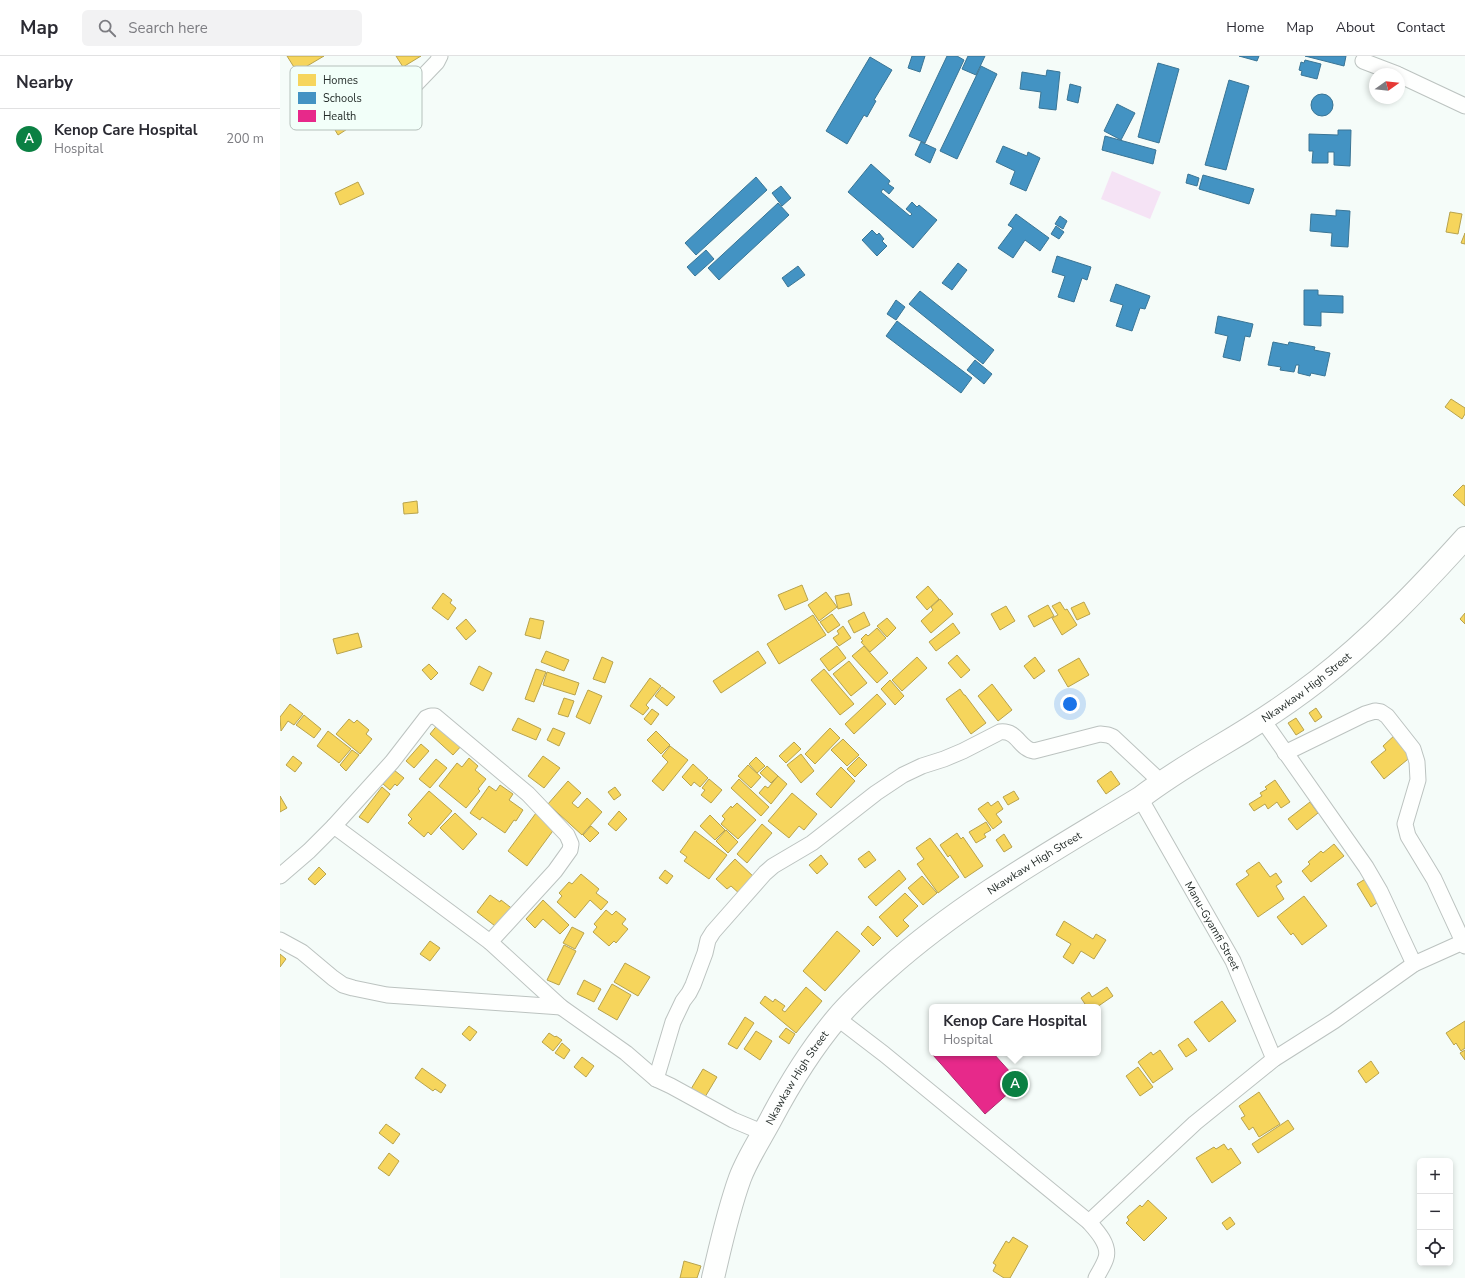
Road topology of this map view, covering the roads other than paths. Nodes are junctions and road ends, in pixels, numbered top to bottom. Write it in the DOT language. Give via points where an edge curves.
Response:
graph roads {
  1 [pos="440,56"];
  2 [pos="1363,61"];
  3 [pos="1382,68"];
  4 [pos="1405,77"];
  5 [pos="422,78"];
  6 [pos="1465,106"];
  7 [pos="1465,538"];
  8 [pos="1262,720"];
  9 [pos="1285,753"];
  10 [pos="1160,782"];
  11 [pos="1140,798"];
  12 [pos="334,826"];
  13 [pos="280,876"];
  14 [pos="280,940"];
  15 [pos="490,942"];
  16 [pos="1464,944"];
  17 [pos="1414,964"];
  18 [pos="561,1007"];
  19 [pos="837,1018"];
  20 [pos="1274,1059"];
  21 [pos="656,1079"];
  22 [pos="764,1133"];
  23 [pos="1089,1222"];
  24 [pos="714,1278"];
  25 [pos="1096,1278"];
  1 -- 5 [label="street"];
  2 -- 3 [label="street"];
  4 -- 6 [label="street"];
  7 -- 8 [label="main road, Nkawkaw High Street" via="1426,582 1357,646 1317,681"];
  8 -- 9 [label="street"];
  8 -- 10 [label="main road, Nkawkaw High Street"];
  9 -- 16 [label="street" via="1365,714 1375,711 1387,716 1413,749 1418,762 1418,780 1405,824 1408,836 1434,879"];
  9 -- 17 [label="street" via="1366,867"];
  10 -- 11 [label="main road, Nkawkaw High Street"];
  10 -- 21 [label="street" via="1108,735 1100,734 1034,751 1029,750 1005,731 964,752 903,775 812,843 773,866 722,920 708,940 693,985 673,1022"];
  11 -- 19 [label="main road, Nkawkaw High Street" via="978,898 938,927 860,993"];
  11 -- 20 [label="street, Manu-Gyamfi Street" via="1233,961"];
  12 -- 13 [label="street"];
  12 -- 15 [label="street"];
  12 -- 15 [label="street" via="392,762 426,718 435,716 528,794 567,835 571,844 570,850 555,871"];
  14 -- 18 [label="street" via="302,952 343,985 353,988 387,995"];
  15 -- 18 [label="street"];
  16 -- 17 [label="street"];
  17 -- 20 [label="street" via="1334,1021"];
  18 -- 21 [label="street" via="626,1053"];
  19 -- 22 [label="main road, Nkawkaw High Street" via="807,1057"];
  19 -- 23 [label="street"];
  20 -- 23 [label="street" via="1195,1122"];
  21 -- 22 [label="street" via="733,1120"];
  22 -- 24 [label="main road, Nkawkaw High Street" via="739,1183 726,1218"];
  23 -- 25 [label="street" via="1101,1236 1106,1248 1107,1257"];
}
